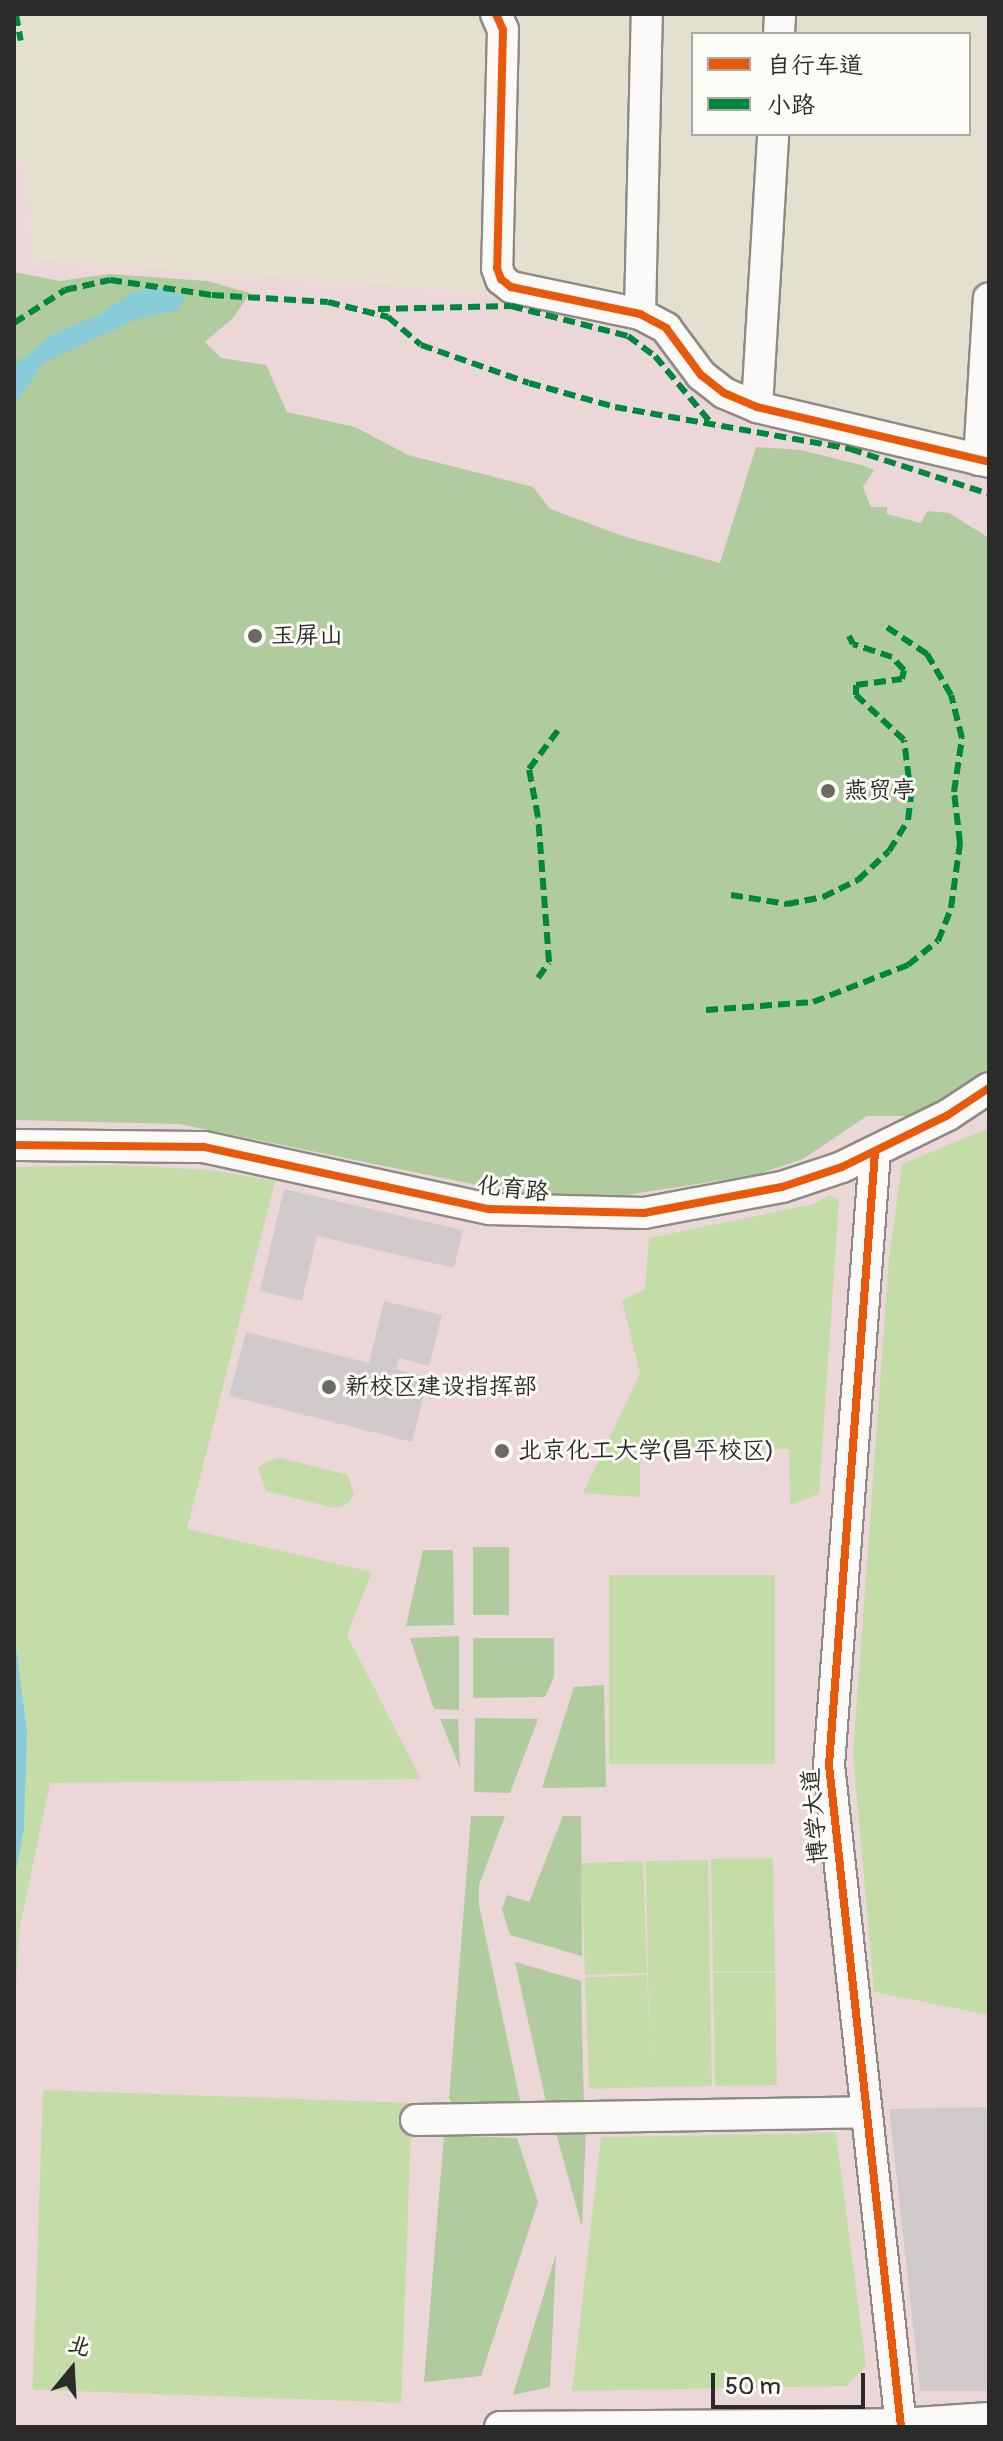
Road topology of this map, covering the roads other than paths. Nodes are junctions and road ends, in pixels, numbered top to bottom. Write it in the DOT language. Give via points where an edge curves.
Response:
graph roads {
  1 [pos="496,14"];
  2 [pos="647,14"];
  3 [pos="773,136"];
  4 [pos="989,298"];
  5 [pos="640,314"];
  6 [pos="757,407"];
  7 [pos="984,461"];
  8 [pos="989,1088"];
  9 [pos="14,1145"];
  10 [pos="875,1152"];
  11 [pos="866,2112"];
  12 [pos="416,2120"];
  13 [pos="989,2418"];
  14 [pos="901,2426"];
  15 [pos="500,2427"];
  1 -- 5 [label="street" via="503,30 497,268 501,279 511,287"];
  2 -- 5 [label="street"];
  3 -- 6 [label="street"];
  4 -- 7 [label="street"];
  5 -- 6 [label="street" via="666,328 681,353 724,393"];
  6 -- 7 [label="street"];
  8 -- 10 [label="street, 化育路"];
  9 -- 10 [label="street, 化育路" via="100,1142 227,1149 489,1209 593,1215 644,1213 782,1187"];
  10 -- 11 [label="street, 博学大道" via="829,1765"];
  11 -- 12 [label="street"];
  11 -- 14 [label="street, 博学大道"];
  13 -- 14 [label="street"];
  14 -- 15 [label="street"];
}
